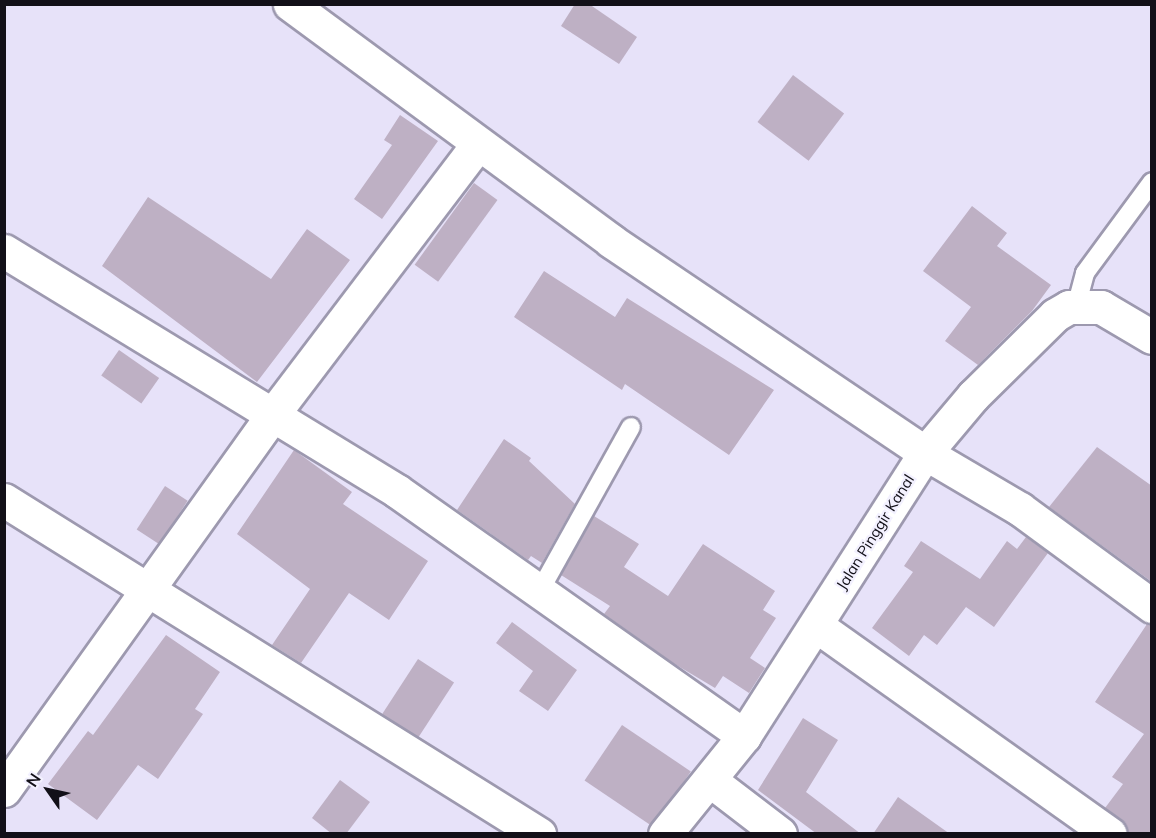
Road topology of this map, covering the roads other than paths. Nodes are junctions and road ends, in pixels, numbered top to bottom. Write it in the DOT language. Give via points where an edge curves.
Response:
graph roads {
  1 [pos="290,4"];
  2 [pos="477,145"];
  3 [pos="1152,182"];
  4 [pos="4,251"];
  5 [pos="1076,307"];
  6 [pos="1152,337"];
  7 [pos="273,414"];
  8 [pos="631,427"];
  9 [pos="925,453"];
  10 [pos="4,500"];
  11 [pos="148,593"];
  12 [pos="538,594"];
  13 [pos="1152,606"];
  14 [pos="817,626"];
  15 [pos="744,736"];
  16 [pos="711,782"];
  17 [pos="4,790"];
  18 [pos="539,834"];
  19 [pos="665,834"];
  20 [pos="780,834"];
  21 [pos="1110,834"];
  1 -- 2 [label="street"];
  2 -- 7 [label="street"];
  2 -- 9 [label="street"];
  3 -- 5 [label="lane" via="1085,273"];
  4 -- 7 [label="street"];
  5 -- 6 [label="street" via="1101,307"];
  5 -- 9 [label="street, Jalan Pinggir Kanal" via="1055,315 973,396"];
  7 -- 11 [label="street"];
  7 -- 12 [label="street" via="397,491"];
  8 -- 12 [label="lane"];
  9 -- 13 [label="street" via="1020,509"];
  9 -- 14 [label="street, Jalan Pinggir Kanal"];
  10 -- 11 [label="street"];
  11 -- 17 [label="street"];
  11 -- 18 [label="street"];
  12 -- 15 [label="street"];
  14 -- 15 [label="street, Jalan Pinggir Kanal"];
  14 -- 21 [label="street"];
  15 -- 16 [label="street, Jalan Pinggir Kanal"];
  16 -- 19 [label="street, Jalan Pinggir Kanal"];
  16 -- 20 [label="street"];
}
